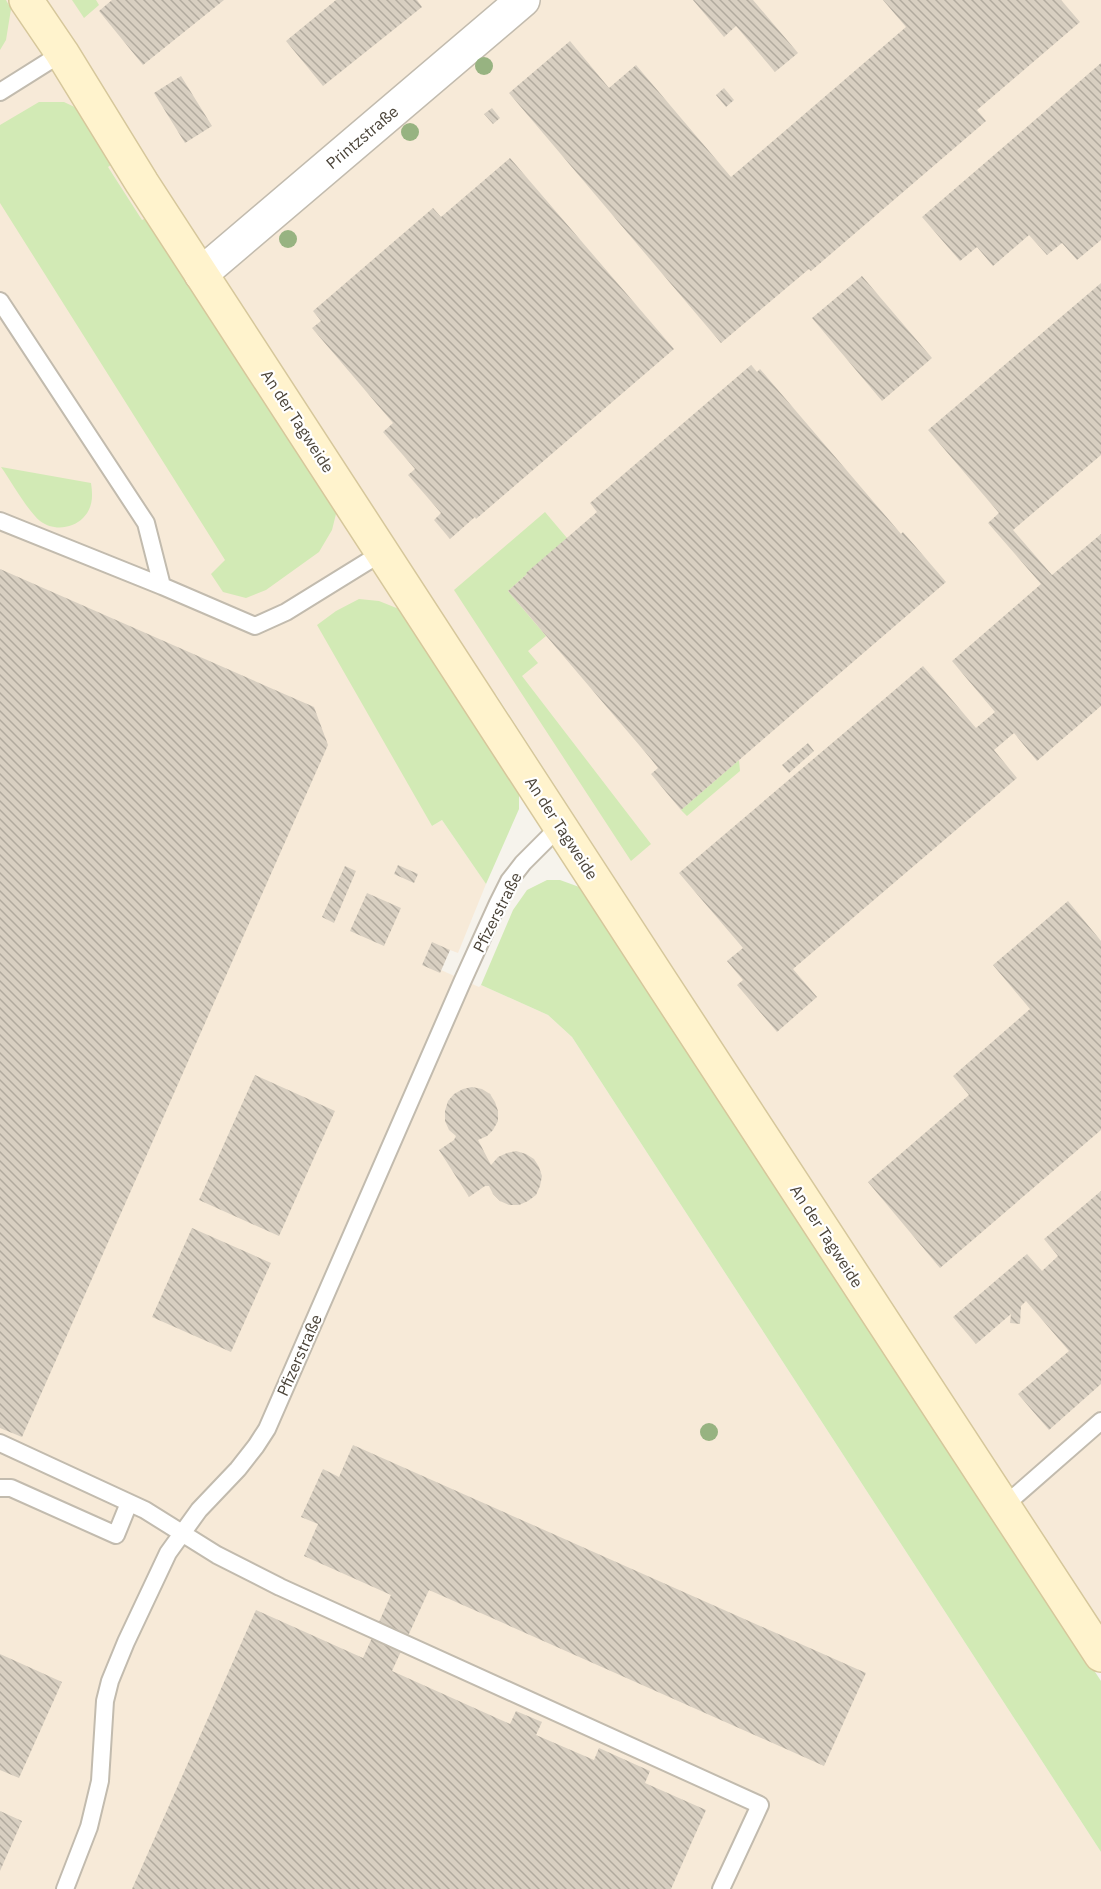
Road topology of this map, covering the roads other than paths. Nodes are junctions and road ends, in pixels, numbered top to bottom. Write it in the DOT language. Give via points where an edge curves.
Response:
graph roads {
  1 [pos="26,0"];
  2 [pos="523,0"];
  3 [pos="62,53"];
  4 [pos="0,92"];
  5 [pos="201,274"];
  6 [pos="0,300"];
  7 [pos="0,521"];
  8 [pos="383,552"];
  9 [pos="162,586"];
  10 [pos="560,826"];
  11 [pos="1101,1421"];
  12 [pos="0,1443"];
  13 [pos="0,1488"];
  14 [pos="129,1503"];
  15 [pos="1004,1506"];
  16 [pos="182,1534"];
  17 [pos="1101,1655"];
  18 [pos="65,1889"];
  19 [pos="721,1889"];
  1 -- 3 [label="main road, An der Tagweide"];
  2 -- 5 [label="street, Printzstraße"];
  3 -- 4 [label="lane"];
  3 -- 5 [label="main road, An der Tagweide"];
  5 -- 8 [label="main road, An der Tagweide"];
  6 -- 9 [label="lane" via="146,523"];
  7 -- 9 [label="lane"];
  8 -- 9 [label="lane" via="286,612 255,626"];
  8 -- 10 [label="main road, An der Tagweide"];
  10 -- 15 [label="main road, An der Tagweide"];
  10 -- 16 [label="lane, Pfizerstraße" via="523,863 498,903 267,1429"];
  11 -- 15 [label="lane"];
  12 -- 14 [label="lane"];
  13 -- 14 [label="lane" via="10,1488 116,1535"];
  14 -- 16 [label="lane"];
  15 -- 17 [label="main road, An der Tagweide"];
  16 -- 18 [label="lane, Pfizerstraße" via="168,1553 110,1681 100,1781 89,1827"];
  16 -- 19 [label="lane" via="280,1587 760,1805"];
}
